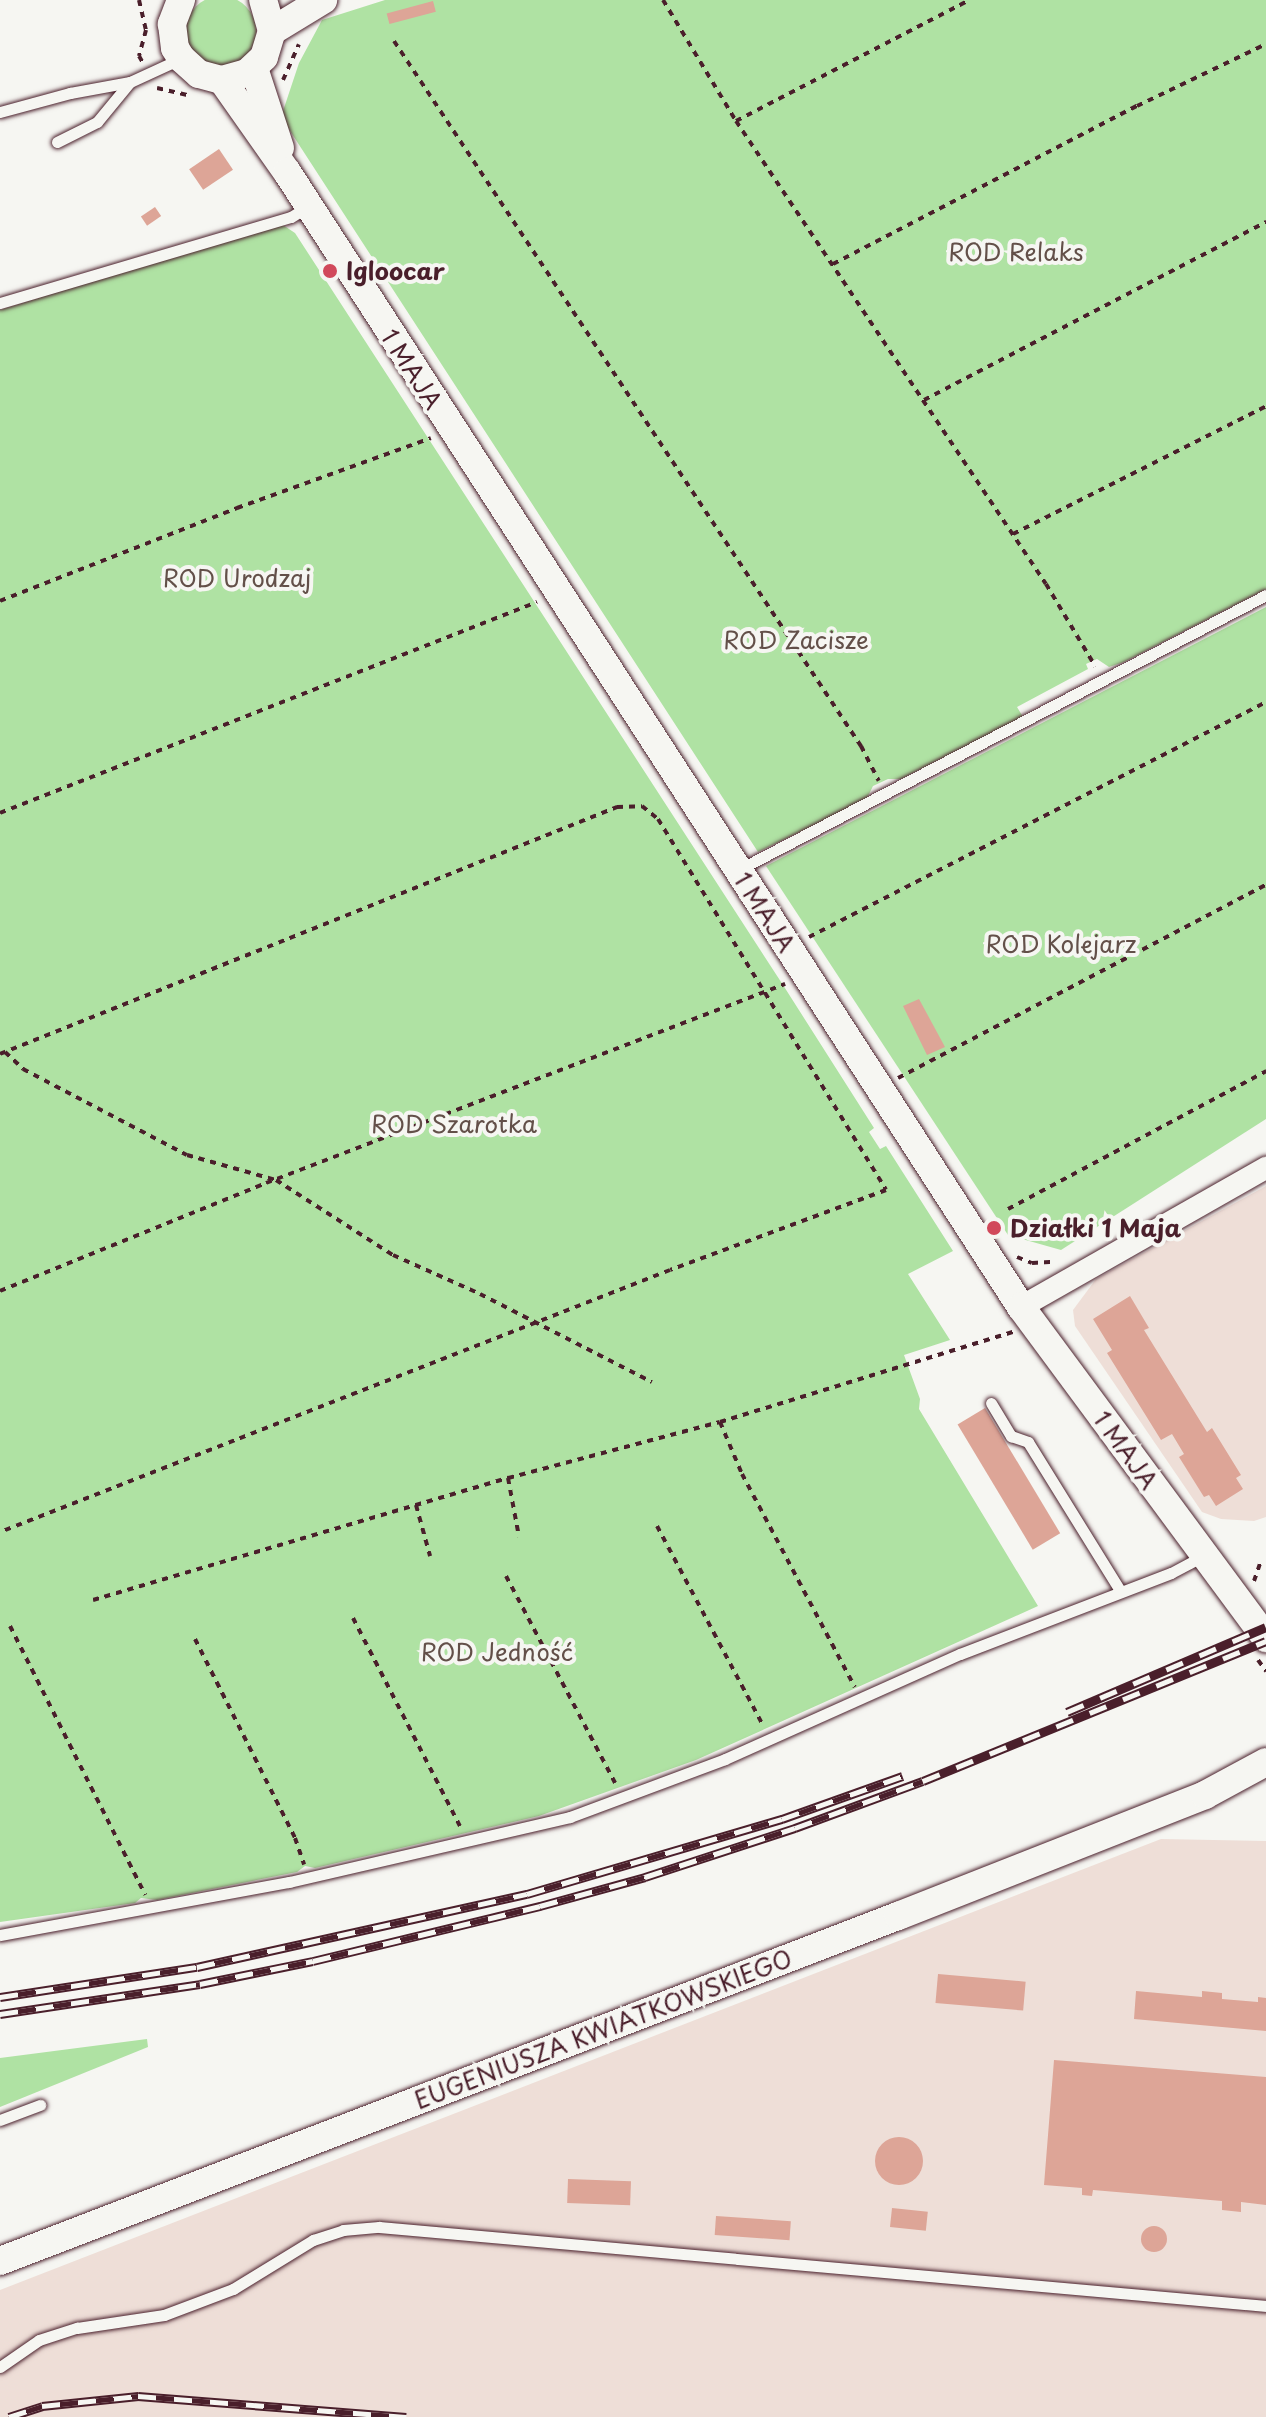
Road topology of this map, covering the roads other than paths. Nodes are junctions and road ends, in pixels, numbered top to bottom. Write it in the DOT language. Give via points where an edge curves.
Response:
graph roads {
  1 [pos="158,0"];
  2 [pos="263,0"];
  3 [pos="323,0"];
  4 [pos="176,12"];
  5 [pos="272,31"];
  6 [pos="181,58"];
  7 [pos="254,68"];
  8 [pos="222,80"];
  9 [pos="130,82"];
  10 [pos="0,112"];
  11 [pos="57,142"];
  12 [pos="287,172"];
  13 [pos="308,207"];
  14 [pos="0,303"];
  15 [pos="1266,595"];
  16 [pos="738,870"];
  17 [pos="1266,1168"];
  18 [pos="1028,1317"];
  19 [pos="991,1403"];
  20 [pos="1203,1556"];
  21 [pos="1121,1592"];
  22 [pos="1266,1638"];
  23 [pos="1266,1762"];
  24 [pos="1266,1782"];
  25 [pos="1205,1795"];
  26 [pos="0,1935"];
  27 [pos="40,2105"];
  28 [pos="0,2120"];
  29 [pos="0,2261"];
  30 [pos="1266,2306"];
  31 [pos="0,2367"];
  1 -- 4 [label="street"];
  2 -- 5 [label="street"];
  3 -- 5 [label="street"];
  4 -- 6 [label="street" via="172,36"];
  5 -- 7 [label="street" via="270,45"];
  6 -- 8 [label="street" via="199,74"];
  6 -- 9 [label="lane"];
  7 -- 8 [label="street"];
  7 -- 12 [label="street, 1 MAJA"];
  8 -- 12 [label="street, 1 MAJA"];
  9 -- 10 [label="lane"];
  9 -- 11 [label="lane" via="97,122"];
  12 -- 13 [label="street, 1 MAJA"];
  13 -- 14 [label="lane" via="291,217"];
  13 -- 16 [label="street, 1 MAJA"];
  15 -- 16 [label="lane"];
  16 -- 18 [label="street, 1 MAJA"];
  17 -- 18 [label="street"];
  18 -- 20 [label="street, 1 MAJA"];
  19 -- 21 [label="lane" via="1011,1436 1028,1442"];
  20 -- 21 [label="lane"];
  20 -- 22 [label="street, 1 MAJA"];
  21 -- 26 [label="lane" via="960,1654 623,1799 556,1821 308,1878"];
  23 -- 25 [label="street, EUGENIUSZA KWIATKOWSKIEGO"];
  24 -- 25 [label="street, EUGENIUSZA KWIATKOWSKIEGO"];
  25 -- 29 [label="street, EUGENIUSZA KWIATKOWSKIEGO"];
  27 -- 28 [label="lane"];
  30 -- 31 [label="lane" via="379,2227 343,2230 313,2240 233,2289 164,2315 77,2328 39,2340"];
}
